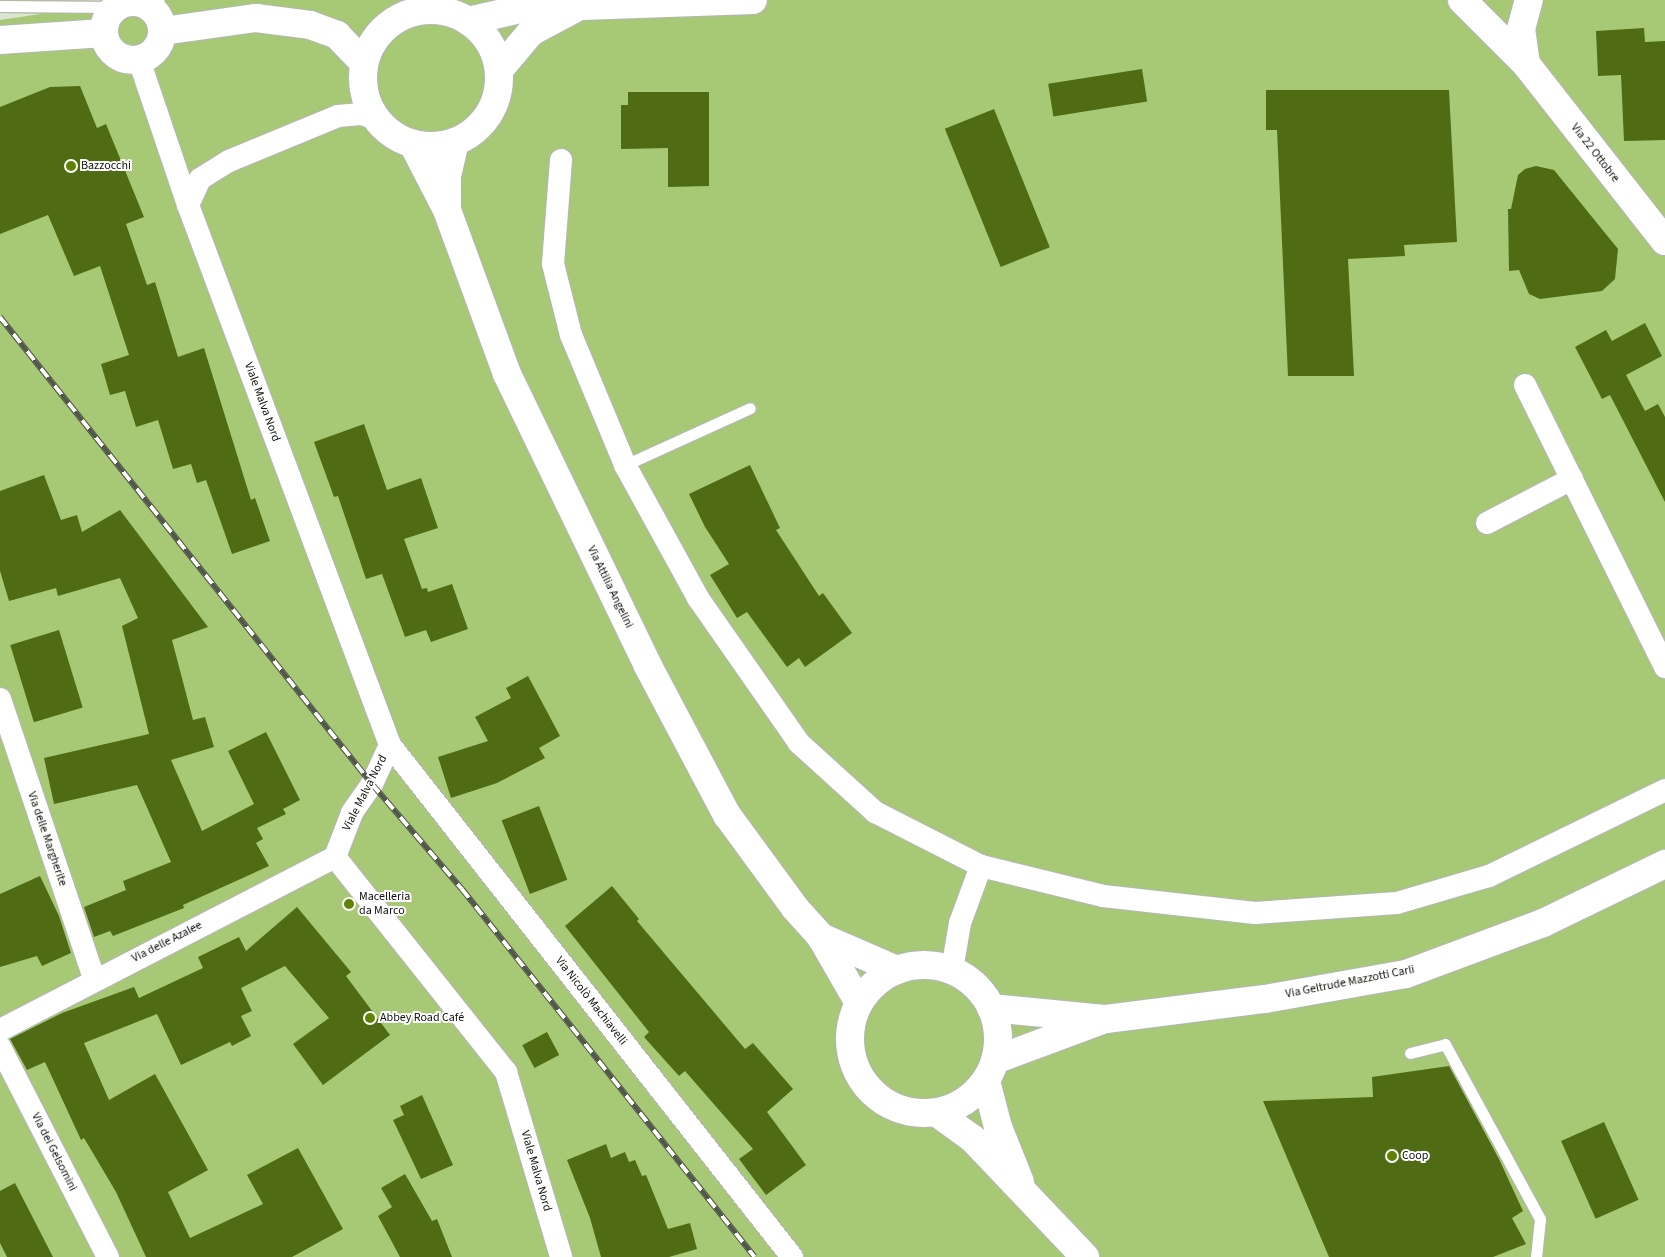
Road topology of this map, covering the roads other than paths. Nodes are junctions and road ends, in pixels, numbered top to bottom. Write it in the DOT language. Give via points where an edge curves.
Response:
graph roads {
  1 [pos="753,0"];
  2 [pos="1462,0"];
  3 [pos="1529,0"];
  4 [pos="135,3"];
  5 [pos="584,4"];
  6 [pos="0,6"];
  7 [pos="395,21"];
  8 [pos="468,21"];
  9 [pos="163,31"];
  10 [pos="104,33"];
  11 [pos="337,36"];
  12 [pos="0,40"];
  13 [pos="139,60"];
  14 [pos="364,63"];
  15 [pos="1526,64"];
  16 [pos="499,70"];
  17 [pos="377,120"];
  18 [pos="455,142"];
  19 [pos="412,144"];
  20 [pos="561,160"];
  21 [pos="188,205"];
  22 [pos="447,210"];
  23 [pos="1665,242"];
  24 [pos="1525,386"];
  25 [pos="750,408"];
  26 [pos="625,465"];
  27 [pos="1572,479"];
  28 [pos="1487,523"];
  29 [pos="1665,667"];
  30 [pos="0,699"];
  31 [pos="390,745"];
  32 [pos="1665,790"];
  33 [pos="334,857"];
  34 [pos="1665,864"];
  35 [pos="980,866"];
  36 [pos="821,937"];
  37 [pos="897,970"];
  38 [pos="952,970"];
  39 [pos="94,979"];
  40 [pos="859,1003"];
  41 [pos="991,1008"];
  42 [pos="1106,1019"];
  43 [pos="0,1030"];
  44 [pos="0,1047"];
  45 [pos="1410,1053"];
  46 [pos="990,1071"];
  47 [pos="938,1112"];
  48 [pos="1026,1197"];
  49 [pos="108,1257"];
  50 [pos="561,1257"];
  51 [pos="792,1257"];
  52 [pos="1085,1257"];
  53 [pos="1536,1257"];
  1 -- 5 [label="street"];
  2 -- 15 [label="street, Via 22 Ottobre"];
  3 -- 15 [label="street" via="1521,29"];
  4 -- 6 [label="lane"];
  4 -- 9 [label="street" via="158,14"];
  4 -- 10 [label="street" via="105,23"];
  5 -- 8 [label="street" via="525,8"];
  5 -- 16 [label="street" via="531,32"];
  7 -- 8 [label="street" via="412,13 431,10 450,13"];
  7 -- 11 [label="street"];
  7 -- 14 [label="street" via="376,39"];
  8 -- 16 [label="street" via="483,34"];
  9 -- 11 [label="street" via="256,18 310,25"];
  9 -- 13 [label="street" via="156,50"];
  10 -- 12 [label="street"];
  10 -- 13 [label="street" via="106,43 120,57"];
  11 -- 14 [label="street"];
  13 -- 21 [label="street, Viale Malva Nord"];
  14 -- 17 [label="street" via="363,83 367,102"];
  15 -- 23 [label="street, Via 22 Ottobre"];
  16 -- 18 [label="street" via="498,92 490,113 475,130"];
  17 -- 19 [label="street"];
  17 -- 21 [label="street" via="361,114 338,116 229,162 200,179"];
  18 -- 19 [label="street" via="434,146"];
  18 -- 22 [label="street, Via Attilia Angelini" via="447,176"];
  19 -- 22 [label="street, Via Attilia Angelini"];
  20 -- 26 [label="street" via="553,264 571,335"];
  21 -- 31 [label="street, Viale Malva Nord"];
  22 -- 36 [label="street, Via Attilia Angelini" via="507,374 648,666 727,815 795,908"];
  24 -- 27 [label="street"];
  25 -- 26 [label="lane"];
  26 -- 35 [label="street" via="698,598 800,743 875,812"];
  27 -- 28 [label="street"];
  27 -- 29 [label="street"];
  30 -- 39 [label="street, Via delle Margherite"];
  31 -- 33 [label="street, Viale Malva Nord" via="372,784 352,813"];
  31 -- 51 [label="street, Via Nicolò Machiavelli"];
  32 -- 35 [label="street" via="1489,876 1397,903 1255,913 1103,896"];
  33 -- 39 [label="street, Via delle Azalee"];
  33 -- 50 [label="street, Viale Malva Nord" via="506,1072"];
  34 -- 42 [label="street, Via Geltrude Mazzotti Carli" via="1543,923 1406,974 1265,999"];
  35 -- 38 [label="street" via="960,923"];
  36 -- 37 [label="street, Via Attilia Angelini"];
  36 -- 40 [label="street, Via Attilia Angelini"];
  37 -- 38 [label="street" via="933,966"];
  37 -- 40 [label="street" via="875,983"];
  38 -- 41 [label="street" via="981,992"];
  39 -- 43 [label="street, Via delle Azalee"];
  40 -- 47 [label="street" via="851,1022 849,1043 853,1064 863,1083 896,1109 916,1113"];
  41 -- 42 [label="street, Via Geltrude Mazzotti Carli"];
  41 -- 46 [label="street" via="997,1025"];
  42 -- 46 [label="street, Via Geltrude Mazzotti Carli"];
  44 -- 49 [label="street, Via dei Gelsomini"];
  45 -- 53 [label="lane" via="1445,1044 1540,1219"];
  46 -- 47 [label="street" via="973,1096"];
  46 -- 48 [label="street" via="998,1126"];
  47 -- 48 [label="street" via="973,1139"];
  48 -- 52 [label="street"];
}
